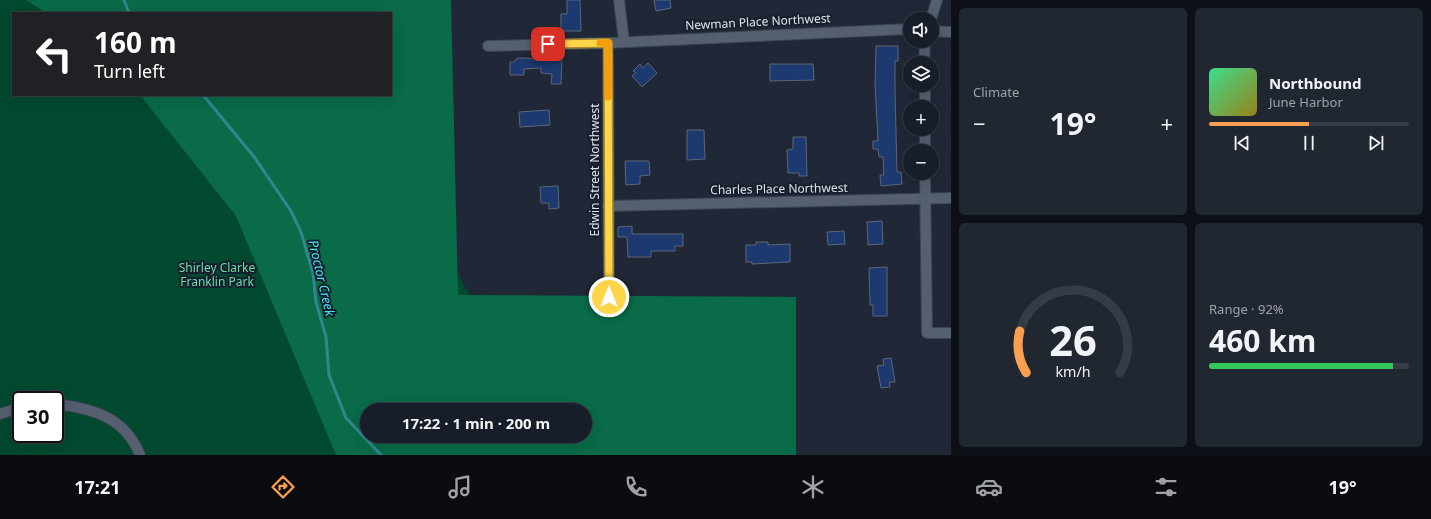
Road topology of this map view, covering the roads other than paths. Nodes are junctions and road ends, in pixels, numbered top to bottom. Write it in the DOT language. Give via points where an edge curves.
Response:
graph roads {
  1 [pos="619,0"];
  2 [pos="937,0"];
  3 [pos="933,12"];
  4 [pos="903,29"];
  5 [pos="939,32"];
  6 [pos="951,32"];
  7 [pos="624,41"];
  8 [pos="608,43"];
  9 [pos="488,46"];
  10 [pos="925,180"];
  11 [pos="925,198"];
  12 [pos="951,198"];
  13 [pos="608,206"];
  14 [pos="609,297"];
  15 [pos="951,333"];
  16 [pos="64,406"];
  17 [pos="12,410"];
  18 [pos="0,414"];
  19 [pos="140,455"];
  1 -- 7 [label="street"];
  2 -- 3 [label="street"];
  4 -- 7 [label="street, Newman Place Northwest"];
  5 -- 6 [label="street"];
  7 -- 8 [label="street, Newman Place Northwest"];
  8 -- 9 [label="street, Newman Place Northwest"];
  8 -- 13 [label="street, Edwin Street Northwest"];
  10 -- 11 [label="street"];
  11 -- 12 [label="street, Charles Place Northwest"];
  11 -- 13 [label="street, Charles Place Northwest"];
  11 -- 15 [label="street" via="927,333"];
  13 -- 14 [label="street, Edwin Street Northwest"];
  16 -- 19 [label="street" via="90,410 111,418 128,436"];
  17 -- 18 [label="street"];
}
